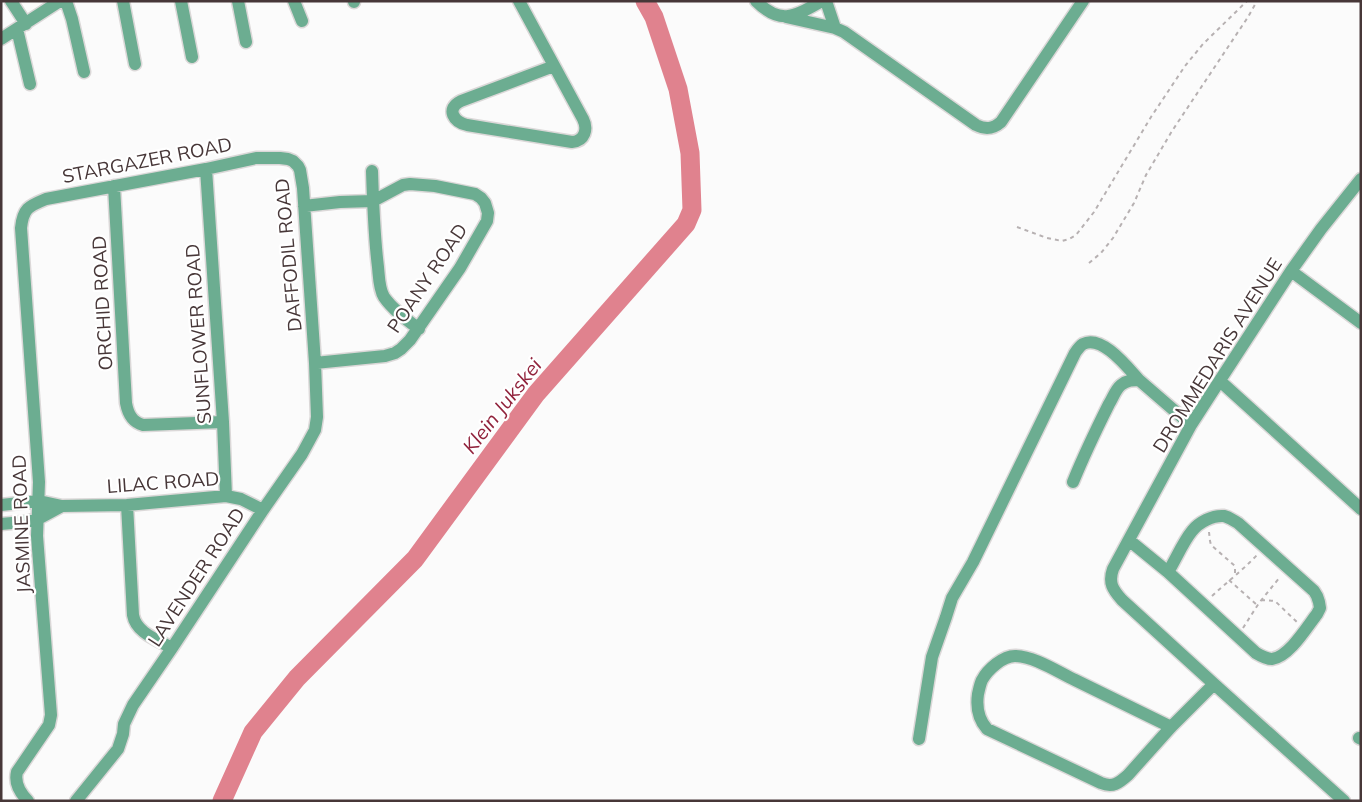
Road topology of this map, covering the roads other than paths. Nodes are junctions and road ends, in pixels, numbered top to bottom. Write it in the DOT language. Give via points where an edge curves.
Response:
graph roads {
  1 [pos="11,1"];
  2 [pos="60,1"];
  3 [pos="66,1"];
  4 [pos="123,1"];
  5 [pos="181,1"];
  6 [pos="238,1"];
  7 [pos="294,1"];
  8 [pos="519,1"];
  9 [pos="756,1"];
  10 [pos="822,1"];
  11 [pos="826,1"];
  12 [pos="1083,1"];
  13 [pos="786,17"];
  14 [pos="302,21"];
  15 [pos="22,26"];
  16 [pos="836,28"];
  17 [pos="1,39"];
  18 [pos="246,42"];
  19 [pos="192,57"];
  20 [pos="135,64"];
  21 [pos="554,66"];
  22 [pos="84,72"];
  23 [pos="30,84"];
  24 [pos="280,158"];
  25 [pos="206,169"];
  26 [pos="372,171"];
  27 [pos="1361,179"];
  28 [pos="114,186"];
  29 [pos="373,201"];
  30 [pos="304,206"];
  31 [pos="24,212"];
  32 [pos="1292,271"];
  33 [pos="1361,324"];
  34 [pos="419,329"];
  35 [pos="315,363"];
  36 [pos="1140,380"];
  37 [pos="1220,380"];
  38 [pos="223,422"];
  39 [pos="1191,425"];
  40 [pos="1073,482"];
  41 [pos="226,496"];
  42 [pos="39,501"];
  43 [pos="1,505"];
  44 [pos="127,505"];
  45 [pos="62,506"];
  46 [pos="1361,509"];
  47 [pos="263,510"];
  48 [pos="38,519"];
  49 [pos="1,524"];
  50 [pos="1130,540"];
  51 [pos="1168,572"];
  52 [pos="172,648"];
  53 [pos="1214,684"];
  54 [pos="1171,727"];
  55 [pos="919,739"];
  56 [pos="28,801"];
  57 [pos="76,801"];
  58 [pos="1344,801"];
  1 -- 15 [label="street"];
  2 -- 15 [label="street"];
  3 -- 22 [label="street"];
  4 -- 20 [label="street"];
  5 -- 19 [label="street"];
  6 -- 18 [label="street"];
  7 -- 14 [label="street"];
  8 -- 21 [label="street"];
  9 -- 13 [label="street" via="767,11"];
  10 -- 13 [label="street"];
  11 -- 16 [label="street"];
  12 -- 16 [label="street" via="1001,122 987,129 976,125"];
  13 -- 16 [label="street"];
  15 -- 17 [label="street"];
  15 -- 23 [label="street"];
  21 -- 21 [label="street" via="586,125 584,135 576,142 467,125 458,121 453,113 454,105 461,101"];
  24 -- 25 [label="street, STARGAZER ROAD" via="256,158"];
  24 -- 30 [label="street, DAFFODIL ROAD" via="288,158 298,166 302,175"];
  25 -- 28 [label="street, STARGAZER ROAD"];
  25 -- 38 [label="street, SUNFLOWER ROAD"];
  26 -- 29 [label="street"];
  27 -- 32 [label="street, DROMMEDARIS AVENUE"];
  28 -- 31 [label="street, STARGAZER ROAD" via="46,199"];
  28 -- 38 [label="street, ORCHID ROAD" via="126,403 131,418 143,425"];
  29 -- 30 [label="street"];
  29 -- 34 [label="street" via="383,294 402,316"];
  29 -- 34 [label="street, POANY ROAD" via="410,184 469,193 481,198 488,209 482,232"];
  30 -- 35 [label="street, DAFFODIL ROAD"];
  31 -- 42 [label="street, JASMINE ROAD" via="22,236"];
  32 -- 33 [label="street"];
  32 -- 37 [label="street, DROMMEDARIS AVENUE"];
  34 -- 35 [label="street, POANY ROAD" via="401,349 390,355"];
  35 -- 47 [label="street, LAVENDER ROAD" via="317,417 314,430 302,454"];
  36 -- 39 [label="street"];
  36 -- 40 [label="street" via="1127,381 1116,390"];
  36 -- 55 [label="street" via="1112,352 1098,344 1083,344 1075,353 973,562 952,598 932,656"];
  37 -- 39 [label="street, DROMMEDARIS AVENUE"];
  37 -- 46 [label="street"];
  38 -- 41 [label="street, SUNFLOWER ROAD"];
  39 -- 50 [label="street, DROMMEDARIS AVENUE"];
  41 -- 44 [label="street, LILAC ROAD"];
  41 -- 47 [label="street, LILAC ROAD"];
  42 -- 43 [label="street"];
  42 -- 45 [label="street"];
  42 -- 48 [label="street, JASMINE ROAD"];
  44 -- 45 [label="street, LILAC ROAD"];
  44 -- 52 [label="street" via="134,622 138,628"];
  45 -- 48 [label="street"];
  47 -- 52 [label="street, LAVENDER ROAD"];
  48 -- 49 [label="street"];
  48 -- 56 [label="street, JASMINE ROAD" via="51,715 49,725 17,772 16,780"];
  50 -- 51 [label="street"];
  50 -- 53 [label="street, DROMMEDARIS AVENUE" via="1111,574 1113,590"];
  51 -- 51 [label="street" via="1264,658 1271,659 1288,650 1320,608 1314,591 1230,518 1223,516 1208,520 1192,531"];
  52 -- 57 [label="street, LAVENDER ROAD" via="133,705 118,749"];
  53 -- 54 [label="street"];
  53 -- 58 [label="street, DROMMEDARIS AVENUE"];
  54 -- 54 [label="street" via="1027,658 1015,656 1007,657 982,679 977,701 978,717 987,730 1104,785 1122,782"];
}
